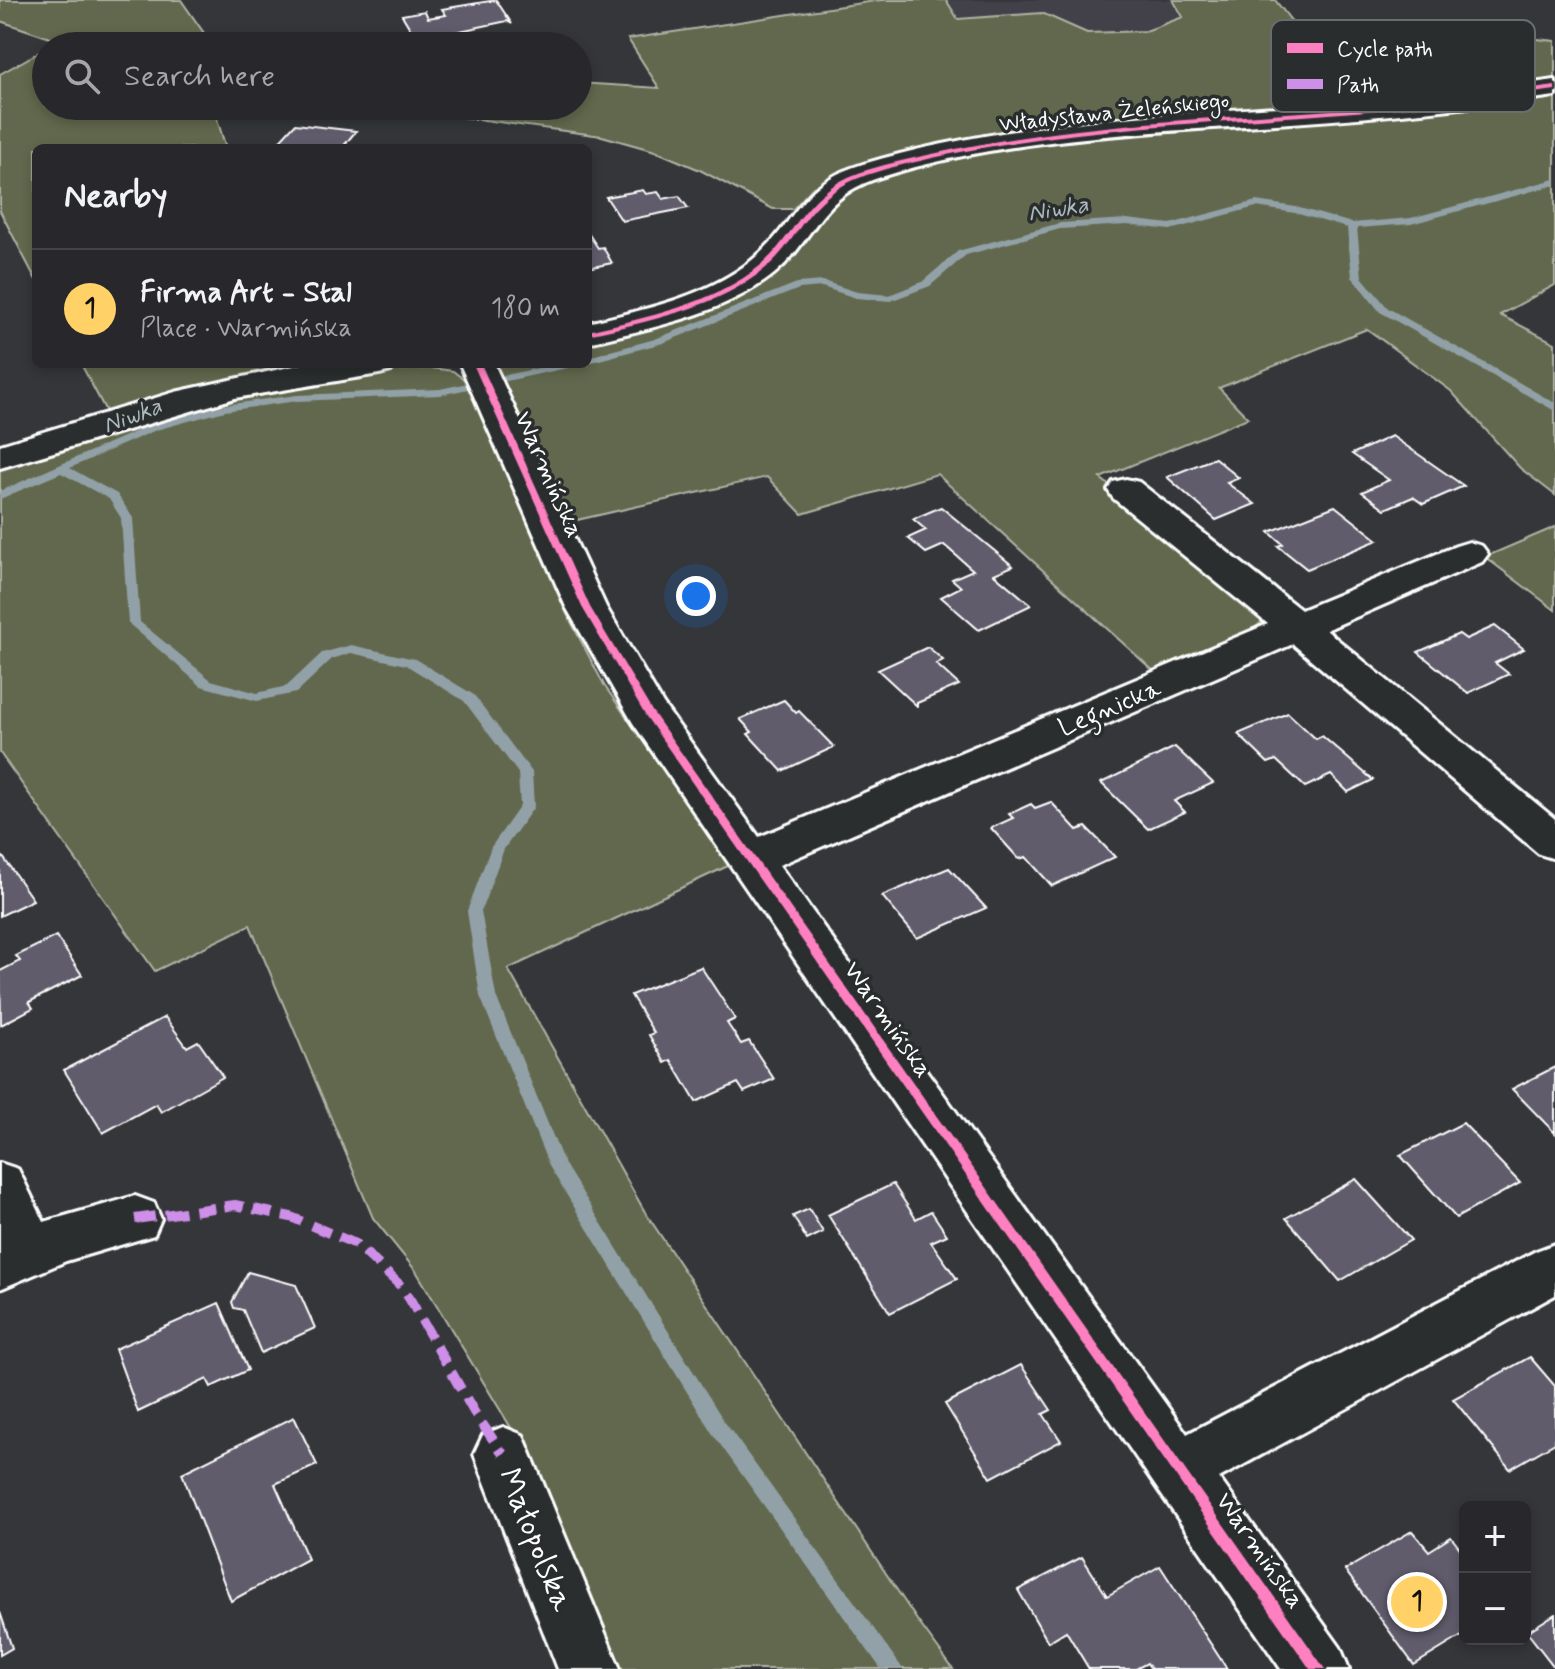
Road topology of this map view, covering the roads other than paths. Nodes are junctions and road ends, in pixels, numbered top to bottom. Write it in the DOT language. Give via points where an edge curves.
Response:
graph roads {
  1 [pos="1555,88"];
  2 [pos="1535,91"];
  3 [pos="1312,112"];
  4 [pos="592,332"];
  5 [pos="348,368"];
  6 [pos="485,383"];
  7 [pos="0,457"];
  8 [pos="1126,490"];
  9 [pos="1469,554"];
  10 [pos="1297,627"];
  11 [pos="1555,843"];
  12 [pos="749,860"];
  13 [pos="0,1185"];
  14 [pos="135,1219"];
  15 [pos="14,1258"];
  16 [pos="1555,1268"];
  17 [pos="503,1454"];
  18 [pos="1178,1469"];
  19 [pos="589,1669"];
  20 [pos="1318,1669"];
  1 -- 2 [label="street, Władysława Żeleńskiego"];
  3 -- 4 [label="street, Władysława Żeleńskiego" via="1063,135 857,176 826,193 782,249 735,284"];
  5 -- 7 [label="street" via="212,391"];
  6 -- 12 [label="street, Warmińska" via="612,656"];
  8 -- 10 [label="street"];
  9 -- 10 [label="street, Legnicka"];
  10 -- 11 [label="street"];
  10 -- 12 [label="street, Legnicka"];
  12 -- 18 [label="street, Warmińska"];
  13 -- 15 [label="street"];
  14 -- 15 [label="street" via="81,1232"];
  16 -- 18 [label="street"];
  17 -- 19 [label="street, Małopolska"];
  18 -- 20 [label="street, Warmińska"];
}
